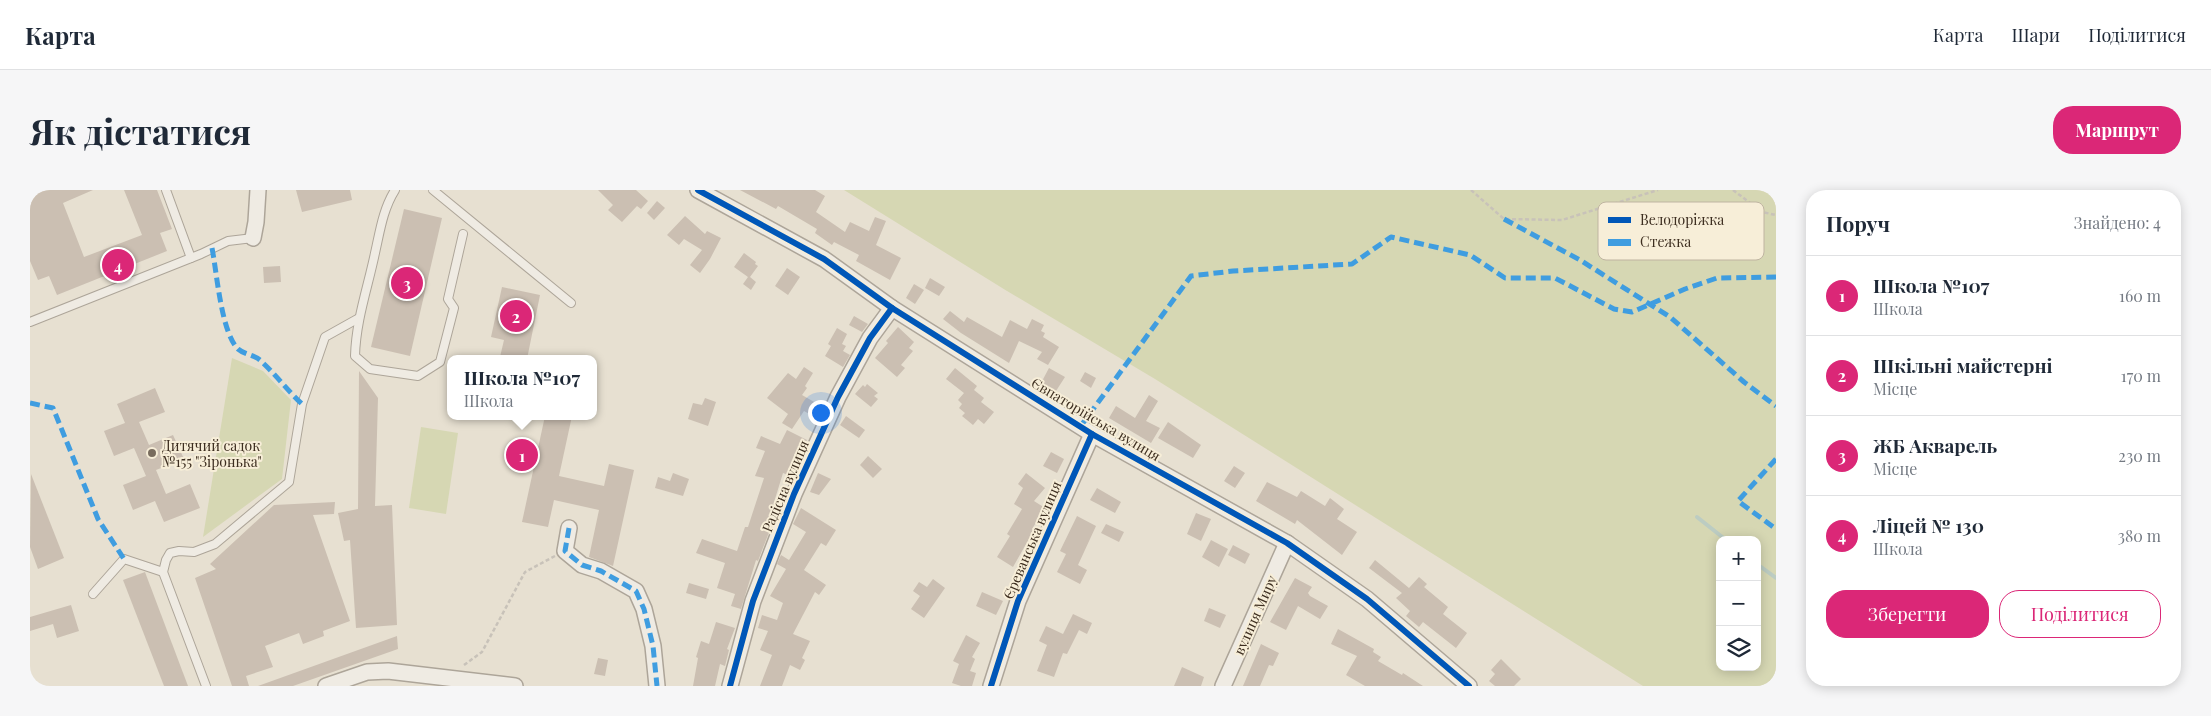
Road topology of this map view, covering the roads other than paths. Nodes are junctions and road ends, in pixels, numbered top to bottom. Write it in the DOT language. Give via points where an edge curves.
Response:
graph roads {
  1 [pos="166,190"];
  2 [pos="258,190"];
  3 [pos="395,190"];
  4 [pos="433,190"];
  5 [pos="698,190"];
  6 [pos="463,234"];
  7 [pos="253,238"];
  8 [pos="191,258"];
  9 [pos="571,303"];
  10 [pos="892,308"];
  11 [pos="359,318"];
  12 [pos="30,322"];
  13 [pos="1092,434"];
  14 [pos="569,528"];
  15 [pos="1287,543"];
  16 [pos="163,572"];
  17 [pos="93,594"];
  18 [pos="206,686"];
  19 [pos="326,686"];
  20 [pos="515,686"];
  21 [pos="657,686"];
  22 [pos="730,686"];
  23 [pos="991,686"];
  24 [pos="1223,686"];
  25 [pos="1469,686"];
  1 -- 8 [label="lane"];
  2 -- 7 [label="street"];
  3 -- 11 [label="lane" via="381,225"];
  4 -- 9 [label="lane"];
  5 -- 10 [label="street, Євпаторійська вулиця" via="824,259"];
  6 -- 11 [label="lane" via="448,300 454,308 440,362 418,376 370,369 355,356"];
  7 -- 8 [label="lane" via="228,241"];
  8 -- 12 [label="lane"];
  10 -- 13 [label="street, Євпаторійська вулиця"];
  10 -- 22 [label="street, Радісна вулиця" via="870,338 838,397 794,494 753,601"];
  11 -- 16 [label="lane" via="324,336 302,404 289,482 215,544 194,552 170,553"];
  13 -- 15 [label="street, Євпаторійська вулиця"];
  13 -- 23 [label="street, Єреванська вулиця" via="1018,601"];
  14 -- 21 [label="street" via="565,551 582,565 602,571 636,591 653,646"];
  15 -- 24 [label="street, вулиця Миру"];
  15 -- 25 [label="street, Євпаторійська вулиця" via="1367,599"];
  16 -- 17 [label="lane" via="124,559"];
  16 -- 18 [label="lane"];
  19 -- 20 [label="street" via="367,672 388,671"];
}
